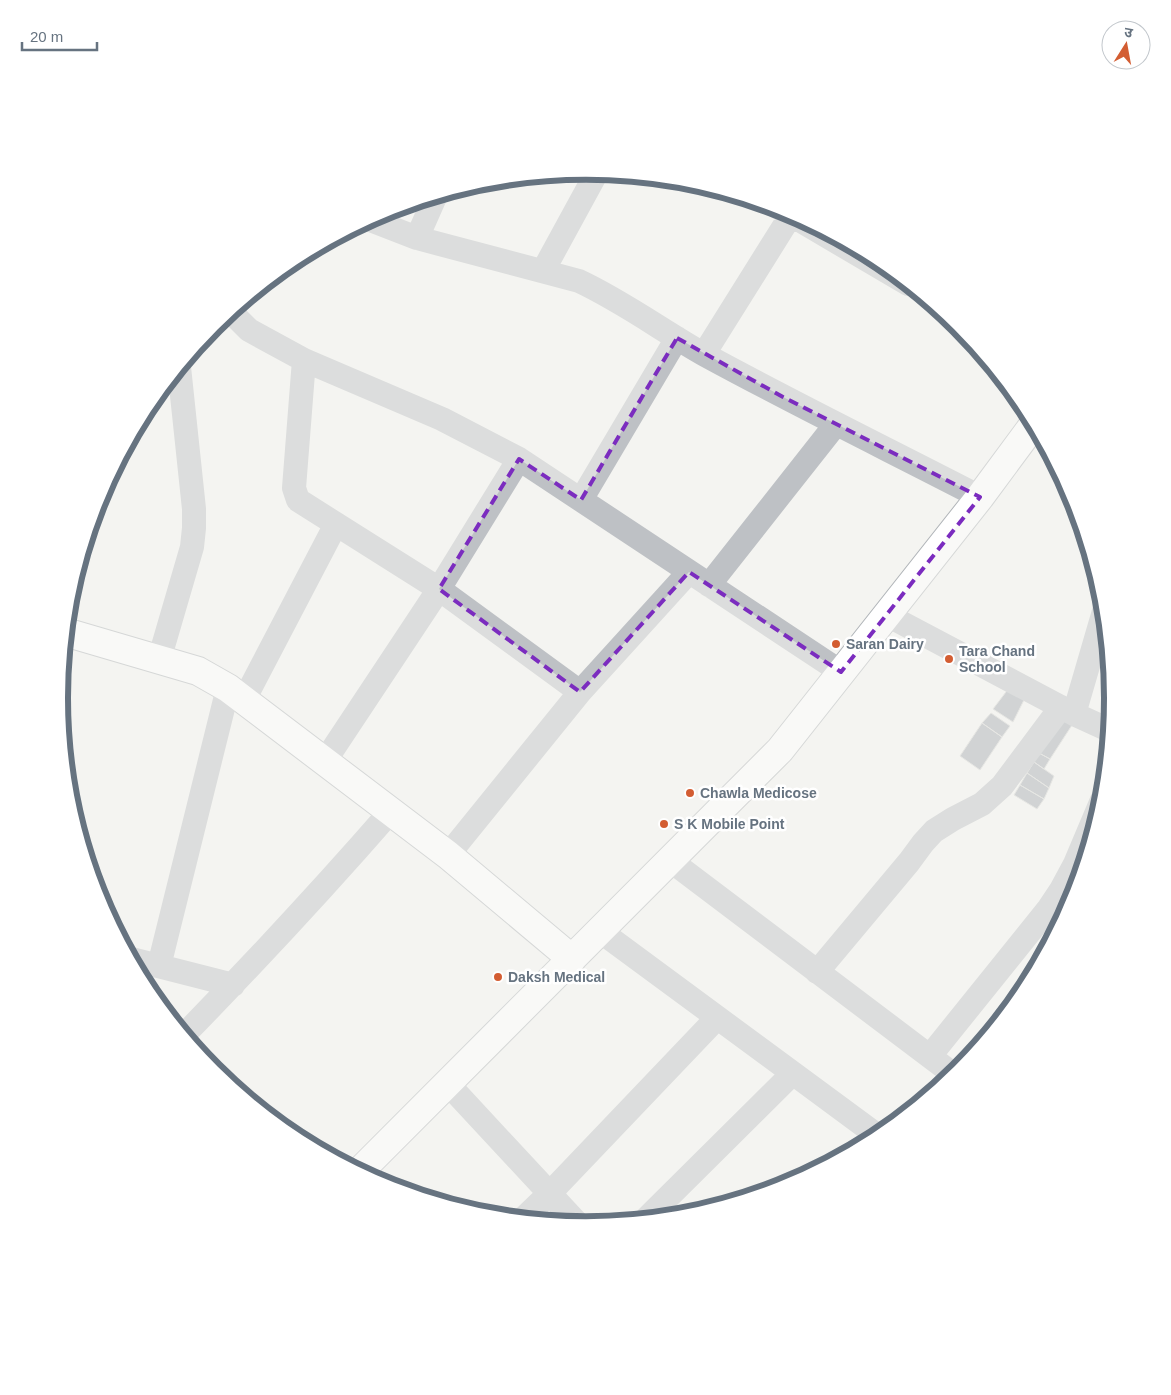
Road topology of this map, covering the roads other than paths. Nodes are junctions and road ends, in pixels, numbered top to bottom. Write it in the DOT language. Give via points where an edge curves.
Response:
graph roads {
  1 [pos="593,180"];
  2 [pos="433,203"];
  3 [pos="782,218"];
  4 [pos="378,223"];
  5 [pos="417,238"];
  6 [pos="543,271"];
  7 [pos="235,316"];
  8 [pos="677,338"];
  9 [pos="704,354"];
  10 [pos="304,360"];
  11 [pos="180,376"];
  12 [pos="836,424"];
  13 [pos="1029,431"];
  14 [pos="519,459"];
  15 [pos="980,496"];
  16 [pos="581,500"];
  17 [pos="336,524"];
  18 [pos="689,572"];
  19 [pos="709,585"];
  20 [pos="439,590"];
  21 [pos="887,614"];
  22 [pos="1098,626"];
  23 [pos="71,636"];
  24 [pos="159,660"];
  25 [pos="841,672"];
  26 [pos="580,692"];
  27 [pos="236,694"];
  28 [pos="1068,711"];
  29 [pos="1102,727"];
  30 [pos="325,761"];
  31 [pos="391,812"];
  32 [pos="448,855"];
  33 [pos="1078,858"];
  34 [pos="670,861"];
  35 [pos="600,931"];
  36 [pos="572,959"];
  37 [pos="140,961"];
  38 [pos="159,966"];
  39 [pos="817,972"];
  40 [pos="233,985"];
  41 [pos="716,1019"];
  42 [pos="189,1030"];
  43 [pos="930,1056"];
  44 [pos="947,1069"];
  45 [pos="792,1074"];
  46 [pos="448,1084"];
  47 [pos="870,1130"];
  48 [pos="365,1166"];
  49 [pos="550,1193"];
  50 [pos="655,1211"];
  51 [pos="530,1212"];
  52 [pos="570,1215"];
  1 -- 6 [label="street"];
  2 -- 5 [label="street"];
  3 -- 9 [label="street"];
  4 -- 5 [label="street"];
  5 -- 6 [label="street"];
  6 -- 8 [label="street" via="604,292"];
  7 -- 10 [label="street" via="249,330"];
  8 -- 9 [label="street"];
  8 -- 16 [label="street"];
  9 -- 12 [label="street"];
  10 -- 14 [label="street" via="442,419"];
  10 -- 17 [label="street" via="294,488 298,500"];
  11 -- 24 [label="street" via="194,528 192,546"];
  12 -- 15 [label="street"];
  12 -- 19 [label="street"];
  13 -- 15 [label="main road"];
  14 -- 16 [label="street"];
  14 -- 20 [label="street"];
  15 -- 21 [label="main road"];
  16 -- 18 [label="street"];
  17 -- 20 [label="street"];
  17 -- 27 [label="street"];
  18 -- 19 [label="street"];
  18 -- 26 [label="street"];
  19 -- 25 [label="street"];
  20 -- 26 [label="street"];
  20 -- 30 [label="street"];
  21 -- 25 [label="main road"];
  21 -- 28 [label="street"];
  22 -- 28 [label="street"];
  23 -- 24 [label="main road"];
  24 -- 27 [label="main road" via="198,671"];
  25 -- 34 [label="main road" via="780,750"];
  26 -- 32 [label="street"];
  27 -- 30 [label="main road"];
  27 -- 38 [label="street"];
  28 -- 29 [label="street"];
  28 -- 39 [label="street" via="982,804 934,831"];
  30 -- 31 [label="main road"];
  31 -- 32 [label="main road"];
  31 -- 40 [label="street"];
  32 -- 36 [label="main road"];
  33 -- 43 [label="street" via="1050,908"];
  34 -- 35 [label="main road"];
  34 -- 39 [label="street"];
  35 -- 36 [label="main road"];
  35 -- 41 [label="street"];
  36 -- 46 [label="main road"];
  37 -- 38 [label="street"];
  38 -- 40 [label="street"];
  39 -- 43 [label="street"];
  40 -- 42 [label="street"];
  41 -- 45 [label="street"];
  41 -- 49 [label="street"];
  43 -- 44 [label="street"];
  45 -- 47 [label="street"];
  45 -- 50 [label="street"];
  46 -- 48 [label="main road"];
  46 -- 49 [label="street"];
  49 -- 51 [label="street"];
  49 -- 52 [label="street"];
}
